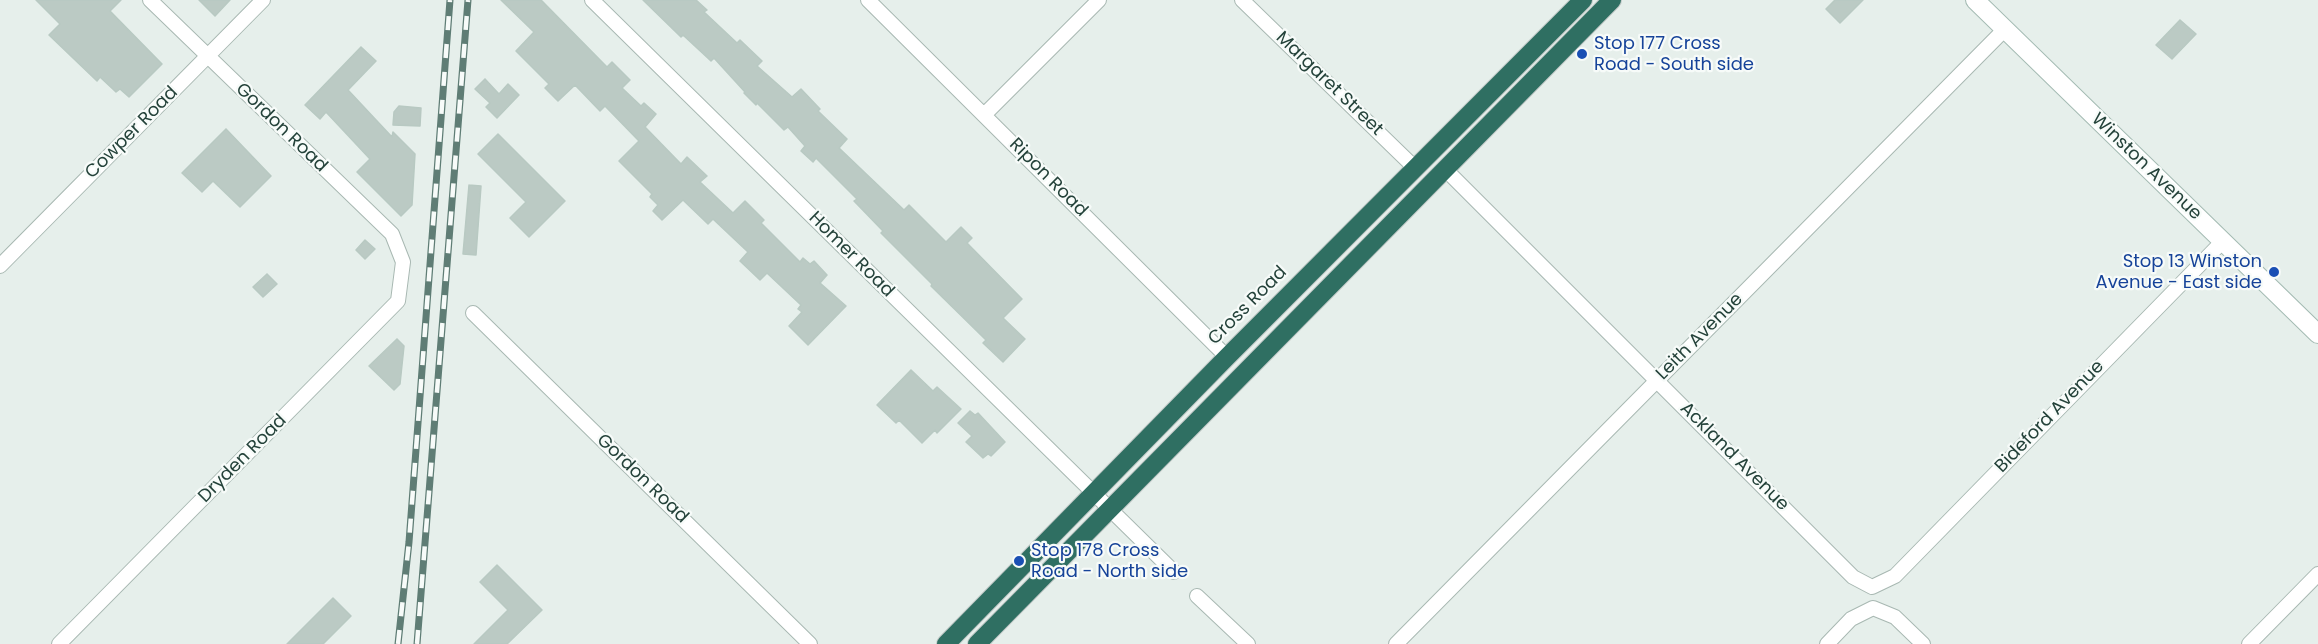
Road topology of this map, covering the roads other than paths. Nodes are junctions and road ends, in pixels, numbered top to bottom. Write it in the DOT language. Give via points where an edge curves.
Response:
graph roads {
  1 [pos="150,0"];
  2 [pos="263,0"];
  3 [pos="592,0"];
  4 [pos="868,0"];
  5 [pos="1099,0"];
  6 [pos="1242,0"];
  7 [pos="1612,0"];
  8 [pos="1975,0"];
  9 [pos="1589,4"];
  10 [pos="2005,29"];
  11 [pos="207,57"];
  12 [pos="984,115"];
  13 [pos="1440,143"];
  14 [pos="1415,168"];
  15 [pos="1446,170"];
  16 [pos="1417,198"];
  17 [pos="2223,241"];
  18 [pos="404,262"];
  19 [pos="0,266"];
  20 [pos="473,313"];
  21 [pos="2318,334"];
  22 [pos="1227,357"];
  23 [pos="1244,374"];
  24 [pos="1657,380"];
  25 [pos="1094,494"];
  26 [pos="1110,510"];
  27 [pos="1174,572"];
  28 [pos="2318,574"];
  29 [pos="1872,586"];
  30 [pos="1197,596"];
  31 [pos="59,644"];
  32 [pos="810,644"];
  33 [pos="946,644"];
  34 [pos="977,644"];
  35 [pos="1248,644"];
  36 [pos="1396,644"];
  37 [pos="1827,644"];
  38 [pos="1923,644"];
  39 [pos="2249,644"];
  1 -- 11 [label="street, Gordon Road"];
  2 -- 11 [label="street, Cowper Road"];
  3 -- 25 [label="street, Homer Road"];
  4 -- 12 [label="street, Ripon Road"];
  5 -- 12 [label="street"];
  6 -- 14 [label="street, Margaret Street"];
  7 -- 9 [label="highway, Cross Road"];
  8 -- 10 [label="street, Winston Avenue"];
  9 -- 13 [label="highway, Cross Road"];
  9 -- 15 [label="highway, Cross Road"];
  10 -- 17 [label="street, Winston Avenue"];
  10 -- 24 [label="street, Leith Avenue"];
  11 -- 18 [label="street, Gordon Road" via="392,234"];
  11 -- 19 [label="street, Cowper Road"];
  12 -- 22 [label="street, Ripon Road"];
  13 -- 14 [label="highway, Cross Road"];
  13 -- 15 [label="highway"];
  14 -- 15 [label="highway"];
  14 -- 16 [label="highway"];
  14 -- 22 [label="highway, Cross Road"];
  15 -- 16 [label="highway, Cross Road"];
  15 -- 24 [label="street, Ackland Avenue"];
  16 -- 23 [label="highway, Cross Road"];
  17 -- 21 [label="street, Winston Avenue"];
  17 -- 29 [label="street, Bideford Avenue" via="1895,576"];
  18 -- 31 [label="street, Dryden Road" via="398,301"];
  20 -- 32 [label="street, Gordon Road"];
  22 -- 23 [label="highway"];
  22 -- 25 [label="highway, Cross Road"];
  23 -- 26 [label="highway, Cross Road"];
  24 -- 29 [label="street, Ackland Avenue" via="1852,577"];
  24 -- 36 [label="street, Leith Avenue"];
  25 -- 26 [label="street, Homer Road"];
  25 -- 33 [label="highway, Cross Road"];
  26 -- 27 [label="street, Homer Road"];
  26 -- 34 [label="highway, Cross Road"];
  28 -- 39 [label="street"];
  30 -- 35 [label="street"];
  37 -- 38 [label="street" via="1851,619 1873,608 1895,617"];
}
